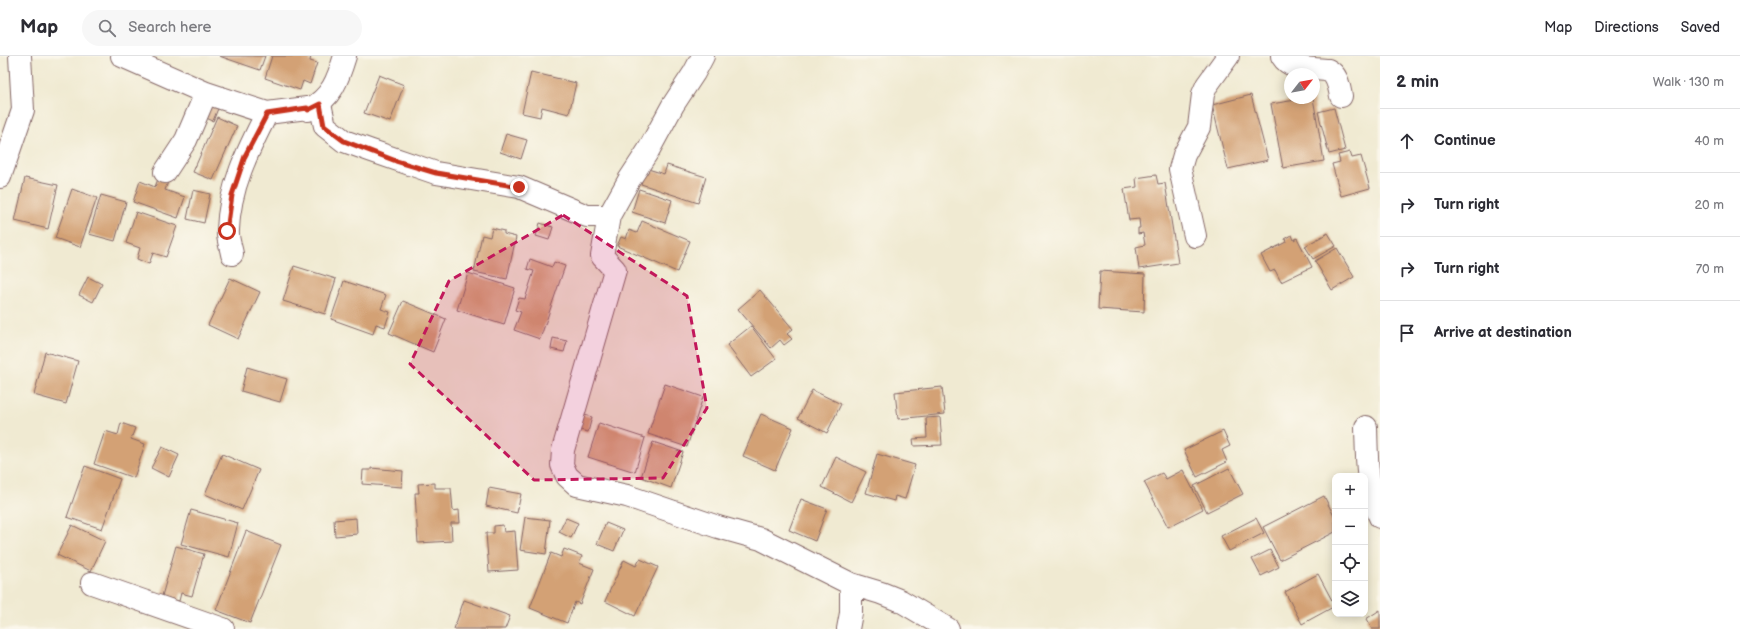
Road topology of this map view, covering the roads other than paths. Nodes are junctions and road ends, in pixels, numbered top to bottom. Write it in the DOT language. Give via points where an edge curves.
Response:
graph roads {
  1 [pos="20,56"];
  2 [pos="122,56"];
  3 [pos="345,56"];
  4 [pos="703,56"];
  5 [pos="1228,56"];
  6 [pos="1282,56"];
  7 [pos="206,93"];
  8 [pos="1341,96"];
  9 [pos="320,104"];
  10 [pos="267,114"];
  11 [pos="165,172"];
  12 [pos="0,177"];
  13 [pos="609,216"];
  14 [pos="1195,236"];
  15 [pos="232,254"];
  16 [pos="1366,427"];
  17 [pos="1380,517"];
  18 [pos="92,583"];
  19 [pos="851,584"];
  20 [pos="223,629"];
  21 [pos="848,629"];
  22 [pos="948,629"];
  1 -- 12 [label="street" via="23,110"];
  2 -- 7 [label="street"];
  3 -- 9 [label="street" via="337,83"];
  4 -- 13 [label="street"];
  5 -- 14 [label="street" via="1207,84 1203,94 1199,127 1184,155 1180,169"];
  6 -- 8 [label="street" via="1293,66 1332,72"];
  7 -- 10 [label="street"];
  7 -- 11 [label="street" via="186,140"];
  9 -- 10 [label="street" via="308,110 307,108"];
  9 -- 13 [label="street" via="324,126 344,141 362,148 436,173 519,187 587,216"];
  10 -- 15 [label="street" via="245,156 232,195 227,231"];
  13 -- 19 [label="street" via="602,256 615,270 563,450 562,465 567,476 577,485 627,496 718,527 761,538"];
  16 -- 17 [label="street" via="1368,483"];
  18 -- 20 [label="street"];
  19 -- 21 [label="street" via="852,613"];
  19 -- 22 [label="street" via="901,601"];
}
